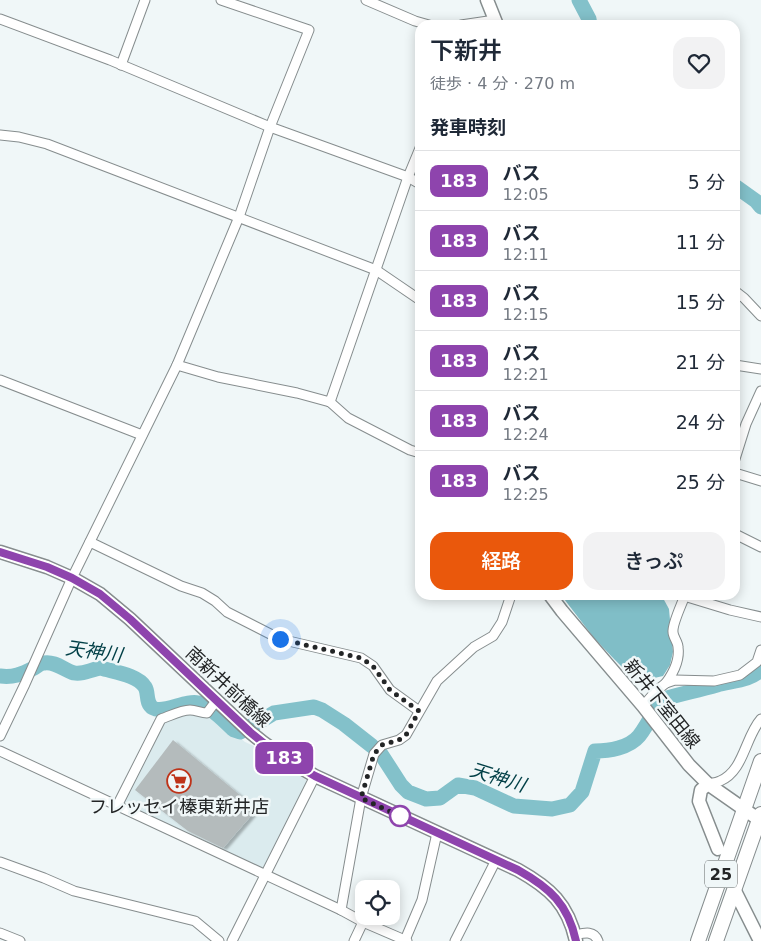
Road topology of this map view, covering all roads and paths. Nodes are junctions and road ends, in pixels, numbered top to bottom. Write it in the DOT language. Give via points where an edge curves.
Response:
graph roads {
  1 [pos="145,0"];
  2 [pos="221,0"];
  3 [pos="366,0"];
  4 [pos="487,0"];
  5 [pos="0,19"];
  6 [pos="495,20"];
  7 [pos="415,21"];
  8 [pos="121,65"];
  9 [pos="270,127"];
  10 [pos="0,135"];
  11 [pos="415,160"];
  12 [pos="408,177"];
  13 [pos="415,181"];
  14 [pos="239,217"];
  15 [pos="376,270"];
  16 [pos="740,294"];
  17 [pos="415,297"];
  18 [pos="761,316"];
  19 [pos="177,365"];
  20 [pos="740,366"];
  21 [pos="761,369"];
  22 [pos="0,380"];
  23 [pos="761,391"];
  24 [pos="330,402"];
  25 [pos="142,435"];
  26 [pos="740,443"];
  27 [pos="415,452"];
  28 [pos="740,475"];
  29 [pos="761,482"];
  30 [pos="740,536"];
  31 [pos="90,542"];
  32 [pos="761,547"];
  33 [pos="0,552"];
  34 [pos="72,578"];
  35 [pos="509,600"];
  36 [pos="554,600"];
  37 [pos="683,600"];
  38 [pos="698,600"];
  39 [pos="761,617"];
  40 [pos="761,650"];
  41 [pos="666,682"];
  42 [pos="216,701"];
  43 [pos="643,706"];
  44 [pos="419,711"];
  45 [pos="761,719"];
  46 [pos="0,736"];
  47 [pos="0,751"];
  48 [pos="761,760"];
  49 [pos="315,776"];
  50 [pos="708,784"];
  51 [pos="361,798"];
  52 [pos="117,806"];
  53 [pos="744,808"];
  54 [pos="760,818"];
  55 [pos="437,833"];
  56 [pos="718,850"];
  57 [pos="496,860"];
  58 [pos="0,862"];
  59 [pos="265,875"];
  60 [pos="735,891"];
  61 [pos="341,910"];
  62 [pos="355,918"];
  63 [pos="362,925"];
  64 [pos="370,925"];
  65 [pos="0,933"];
  66 [pos="576,938"];
  67 [pos="406,940"];
  68 [pos="20,941"];
  69 [pos="219,941"];
  70 [pos="232,941"];
  71 [pos="354,941"];
  72 [pos="455,941"];
  73 [pos="598,941"];
  74 [pos="698,941"];
  75 [pos="716,941"];
  76 [pos="760,941"];
  1 -- 8 [label="street"];
  2 -- 9 [label="street" via="309,30"];
  3 -- 7 [label="street"];
  4 -- 6 [label="main road"];
  5 -- 8 [label="street"];
  8 -- 9 [label="street"];
  9 -- 12 [label="street"];
  9 -- 14 [label="street"];
  10 -- 14 [label="street" via="47,144"];
  11 -- 12 [label="street"];
  12 -- 13 [label="street"];
  12 -- 15 [label="street"];
  14 -- 15 [label="street"];
  14 -- 19 [label="street"];
  15 -- 17 [label="street"];
  15 -- 24 [label="street"];
  16 -- 18 [label="street"];
  19 -- 24 [label="street"];
  19 -- 25 [label="street"];
  20 -- 21 [label="street"];
  22 -- 25 [label="street"];
  23 -- 26 [label="street"];
  24 -- 27 [label="street" via="348,418"];
  25 -- 31 [label="street"];
  28 -- 29 [label="street"];
  30 -- 32 [label="street"];
  31 -- 34 [label="street"];
  31 -- 44 [label="street" via="202,593 227,612 280,639 361,658 373,666 390,690"];
  33 -- 34 [label="main road, 南新井前橋線"];
  34 -- 42 [label="main road, 南新井前橋線" via="115,606"];
  34 -- 46 [label="street"];
  35 -- 44 [label="street" via="493,636 474,647 437,681"];
  36 -- 43 [label="main road, 新井下室田線"];
  37 -- 41 [label="street" via="673,632 678,660"];
  38 -- 39 [label="street"];
  40 -- 41 [label="street" via="757,662 740,675 714,681"];
  41 -- 43 [label="street"];
  42 -- 49 [label="main road, 南新井前橋線" via="261,742"];
  42 -- 52 [label="street" via="207,713 188,709 161,719"];
  43 -- 50 [label="main road, 新井下室田線"];
  44 -- 51 [label="street" via="406,735 382,745 374,754"];
  45 -- 50 [label="street" via="735,770 720,781"];
  47 -- 52 [label="street"];
  48 -- 53 [label="main road, 25"];
  49 -- 51 [label="main road, 南新井前橋線"];
  49 -- 59 [label="street"];
  50 -- 53 [label="main road, 新井下室田線"];
  50 -- 56 [label="main road" via="701,790 699,801"];
  51 -- 55 [label="main road, 南新井前橋線"];
  51 -- 61 [label="street"];
  52 -- 59 [label="street"];
  53 -- 54 [label="main road, 新井下室田線"];
  53 -- 74 [label="main road, 25"];
  54 -- 60 [label="main road, 25"];
  55 -- 57 [label="main road, 南新井前橋線"];
  55 -- 67 [label="street" via="422,900"];
  57 -- 66 [label="main road, 南新井前橋線" via="532,878 554,895 569,918"];
  57 -- 72 [label="street"];
  58 -- 69 [label="street" via="74,891 195,921"];
  59 -- 61 [label="street"];
  59 -- 70 [label="street"];
  60 -- 75 [label="main road, 25"];
  60 -- 76 [label="main road"];
  61 -- 62 [label="street"];
  63 -- 71 [label="street"];
  64 -- 67 [label="street"];
  65 -- 68 [label="street"];
  66 -- 73 [label="street" via="590,933"];
}
